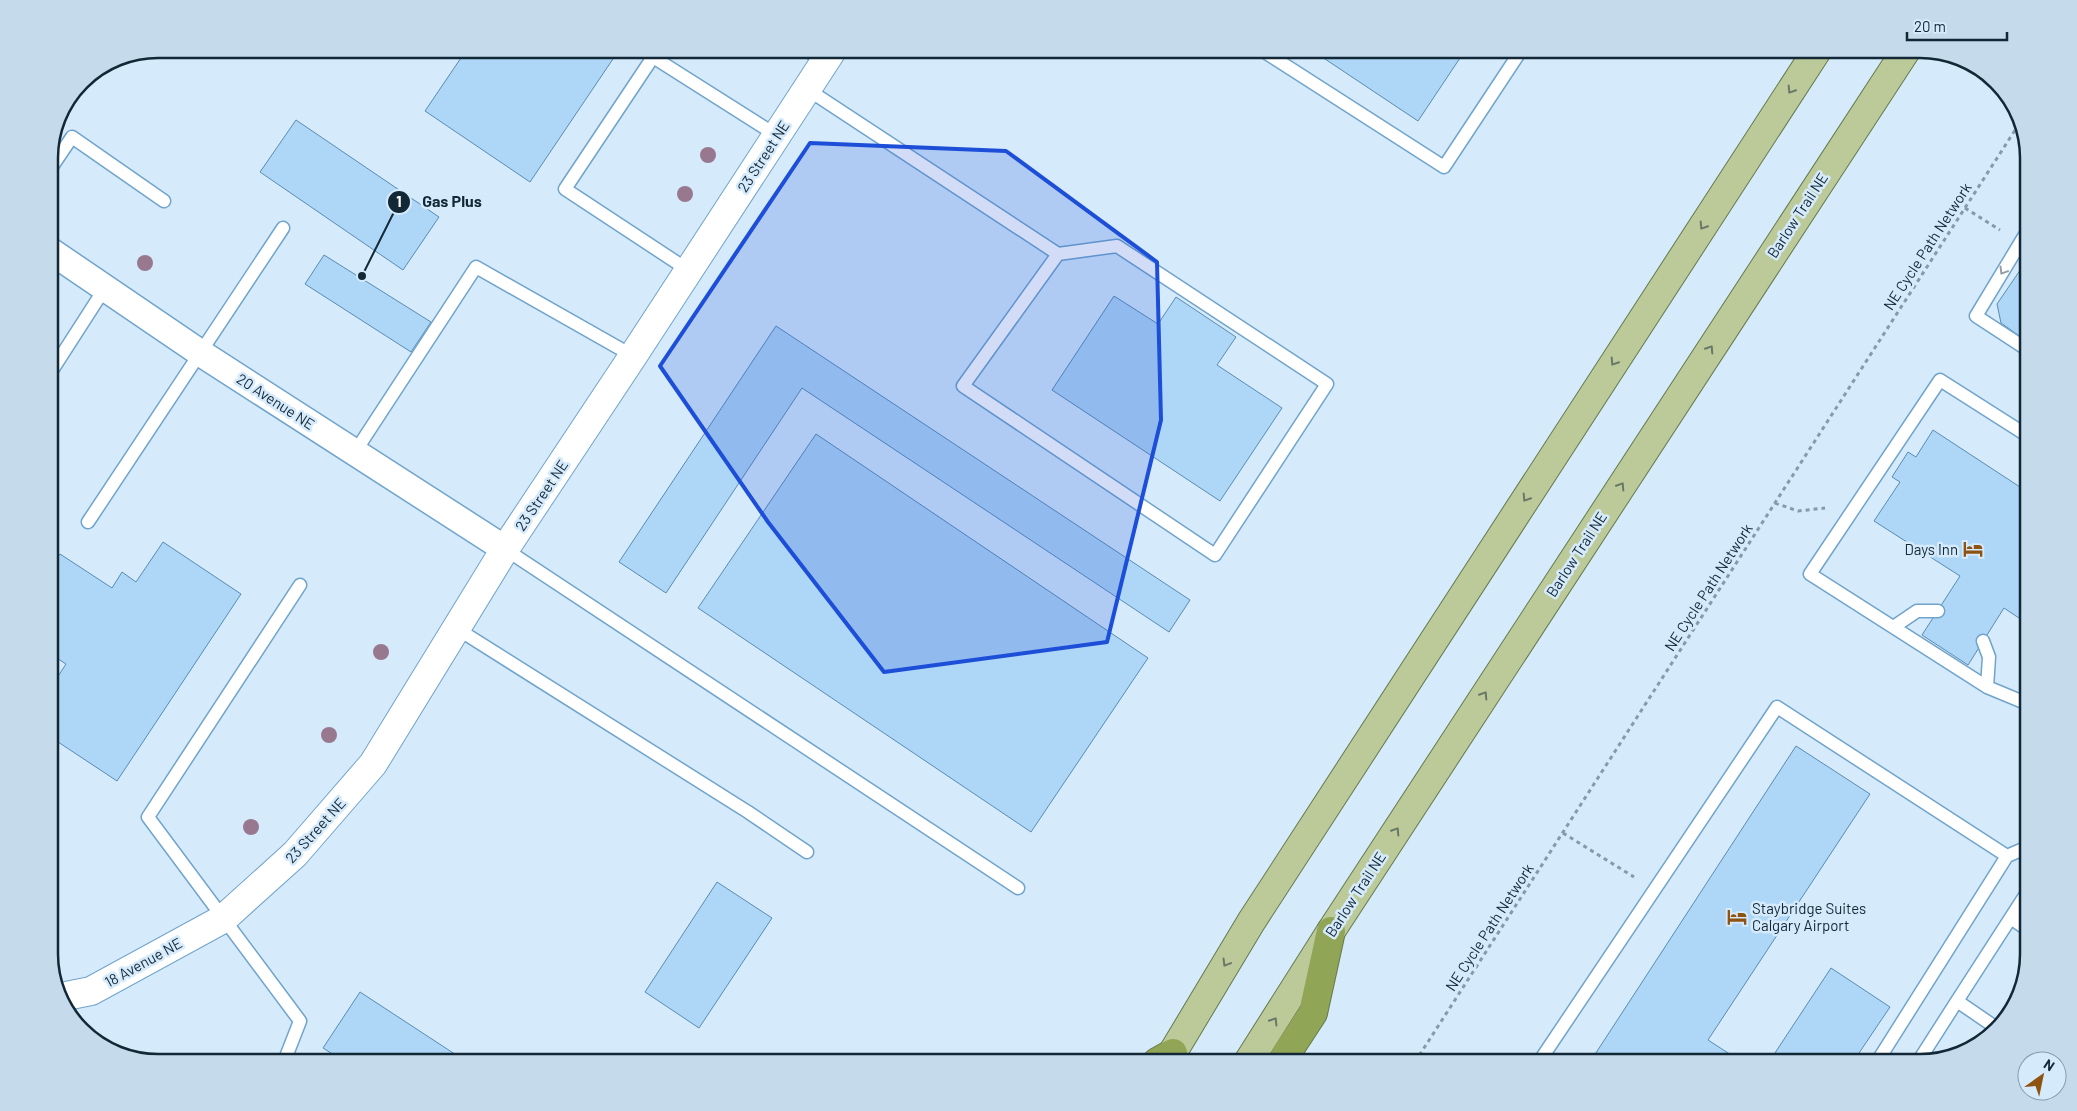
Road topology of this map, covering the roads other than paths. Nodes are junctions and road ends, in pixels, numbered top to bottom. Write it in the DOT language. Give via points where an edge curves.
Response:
graph roads {
  1 [pos="652,58"];
  2 [pos="655,58"];
  3 [pos="819,58"];
  4 [pos="1274,58"];
  5 [pos="1516,58"];
  6 [pos="1812,58"];
  7 [pos="1901,58"];
  8 [pos="1916,58"];
  9 [pos="807,89"];
  10 [pos="1862,116"];
  11 [pos="776,135"];
  12 [pos="58,158"];
  13 [pos="164,201"];
  14 [pos="283,228"];
  15 [pos="2019,245"];
  16 [pos="1058,254"];
  17 [pos="58,256"];
  18 [pos="688,270"];
  19 [pos="105,288"];
  20 [pos="2019,344"];
  21 [pos="199,352"];
  22 [pos="633,356"];
  23 [pos="58,361"];
  24 [pos="2019,430"];
  25 [pos="355,452"];
  26 [pos="88,522"];
  27 [pos="505,549"];
  28 [pos="300,585"];
  29 [pos="1938,611"];
  30 [pos="1895,626"];
  31 [pos="456,628"];
  32 [pos="1983,641"];
  33 [pos="1987,687"];
  34 [pos="2020,701"];
  35 [pos="2020,850"];
  36 [pos="807,852"];
  37 [pos="2007,856"];
  38 [pos="1018,888"];
  39 [pos="2020,904"];
  40 [pos="2011,918"];
  41 [pos="222,919"];
  42 [pos="2020,924"];
  43 [pos="1331,931"];
  44 [pos="67,996"];
  45 [pos="1957,1001"];
  46 [pos="1990,1024"];
  47 [pos="287,1054"];
  48 [pos="1169,1054"];
  49 [pos="1253,1054"];
  50 [pos="1286,1054"];
  51 [pos="1544,1054"];
  52 [pos="1882,1054"];
  53 [pos="1923,1054"];
  1 -- 18 [label="lane" via="565,189"];
  2 -- 11 [label="lane"];
  3 -- 9 [label="street, 23 Street NE"];
  4 -- 5 [label="lane" via="1444,167"];
  6 -- 48 [label="main road, one-way" via="1251,922"];
  7 -- 10 [label="main road, Barlow Trail NE"];
  8 -- 10 [label="main road"];
  9 -- 11 [label="street, 23 Street NE"];
  9 -- 16 [label="lane"];
  43 -- 10 [label="main road, Barlow Trail NE, one-way"];
  11 -- 18 [label="street, 23 Street NE"];
  12 -- 13 [label="lane" via="72,137"];
  14 -- 21 [label="lane"];
  15 -- 20 [label="lane, one-way" via="1976,316"];
  16 -- 16 [label="lane" via="963,386 1215,555 1327,384 1117,246"];
  17 -- 19 [label="street, 20 Avenue NE"];
  18 -- 22 [label="street, 23 Street NE"];
  19 -- 21 [label="street, 20 Avenue NE"];
  19 -- 23 [label="lane"];
  21 -- 25 [label="street, 20 Avenue NE"];
  21 -- 26 [label="lane"];
  22 -- 25 [label="lane" via="476,267"];
  22 -- 27 [label="street, 23 Street NE"];
  24 -- 30 [label="lane" via="1940,380 1810,574"];
  25 -- 27 [label="street, 20 Avenue NE"];
  27 -- 31 [label="street, 23 Street NE"];
  27 -- 38 [label="lane"];
  28 -- 41 [label="lane" via="148,817"];
  29 -- 30 [label="lane" via="1917,611"];
  30 -- 33 [label="lane"];
  31 -- 36 [label="lane"];
  31 -- 41 [label="street, 23 Street NE" via="373,764 295,854"];
  32 -- 33 [label="lane" via="1989,657"];
  33 -- 34 [label="lane"];
  35 -- 37 [label="lane"];
  37 -- 51 [label="lane" via="1777,707"];
  37 -- 52 [label="lane"];
  39 -- 40 [label="lane"];
  40 -- 42 [label="lane"];
  40 -- 45 [label="lane"];
  41 -- 44 [label="street, 18 Avenue NE" via="91,991"];
  41 -- 47 [label="lane" via="300,1021"];
  49 -- 43 [label="main road, Barlow Trail NE, one-way"];
  43 -- 50 [label="highway" via="1313,1013"];
  45 -- 46 [label="lane"];
  45 -- 53 [label="lane"];
}
